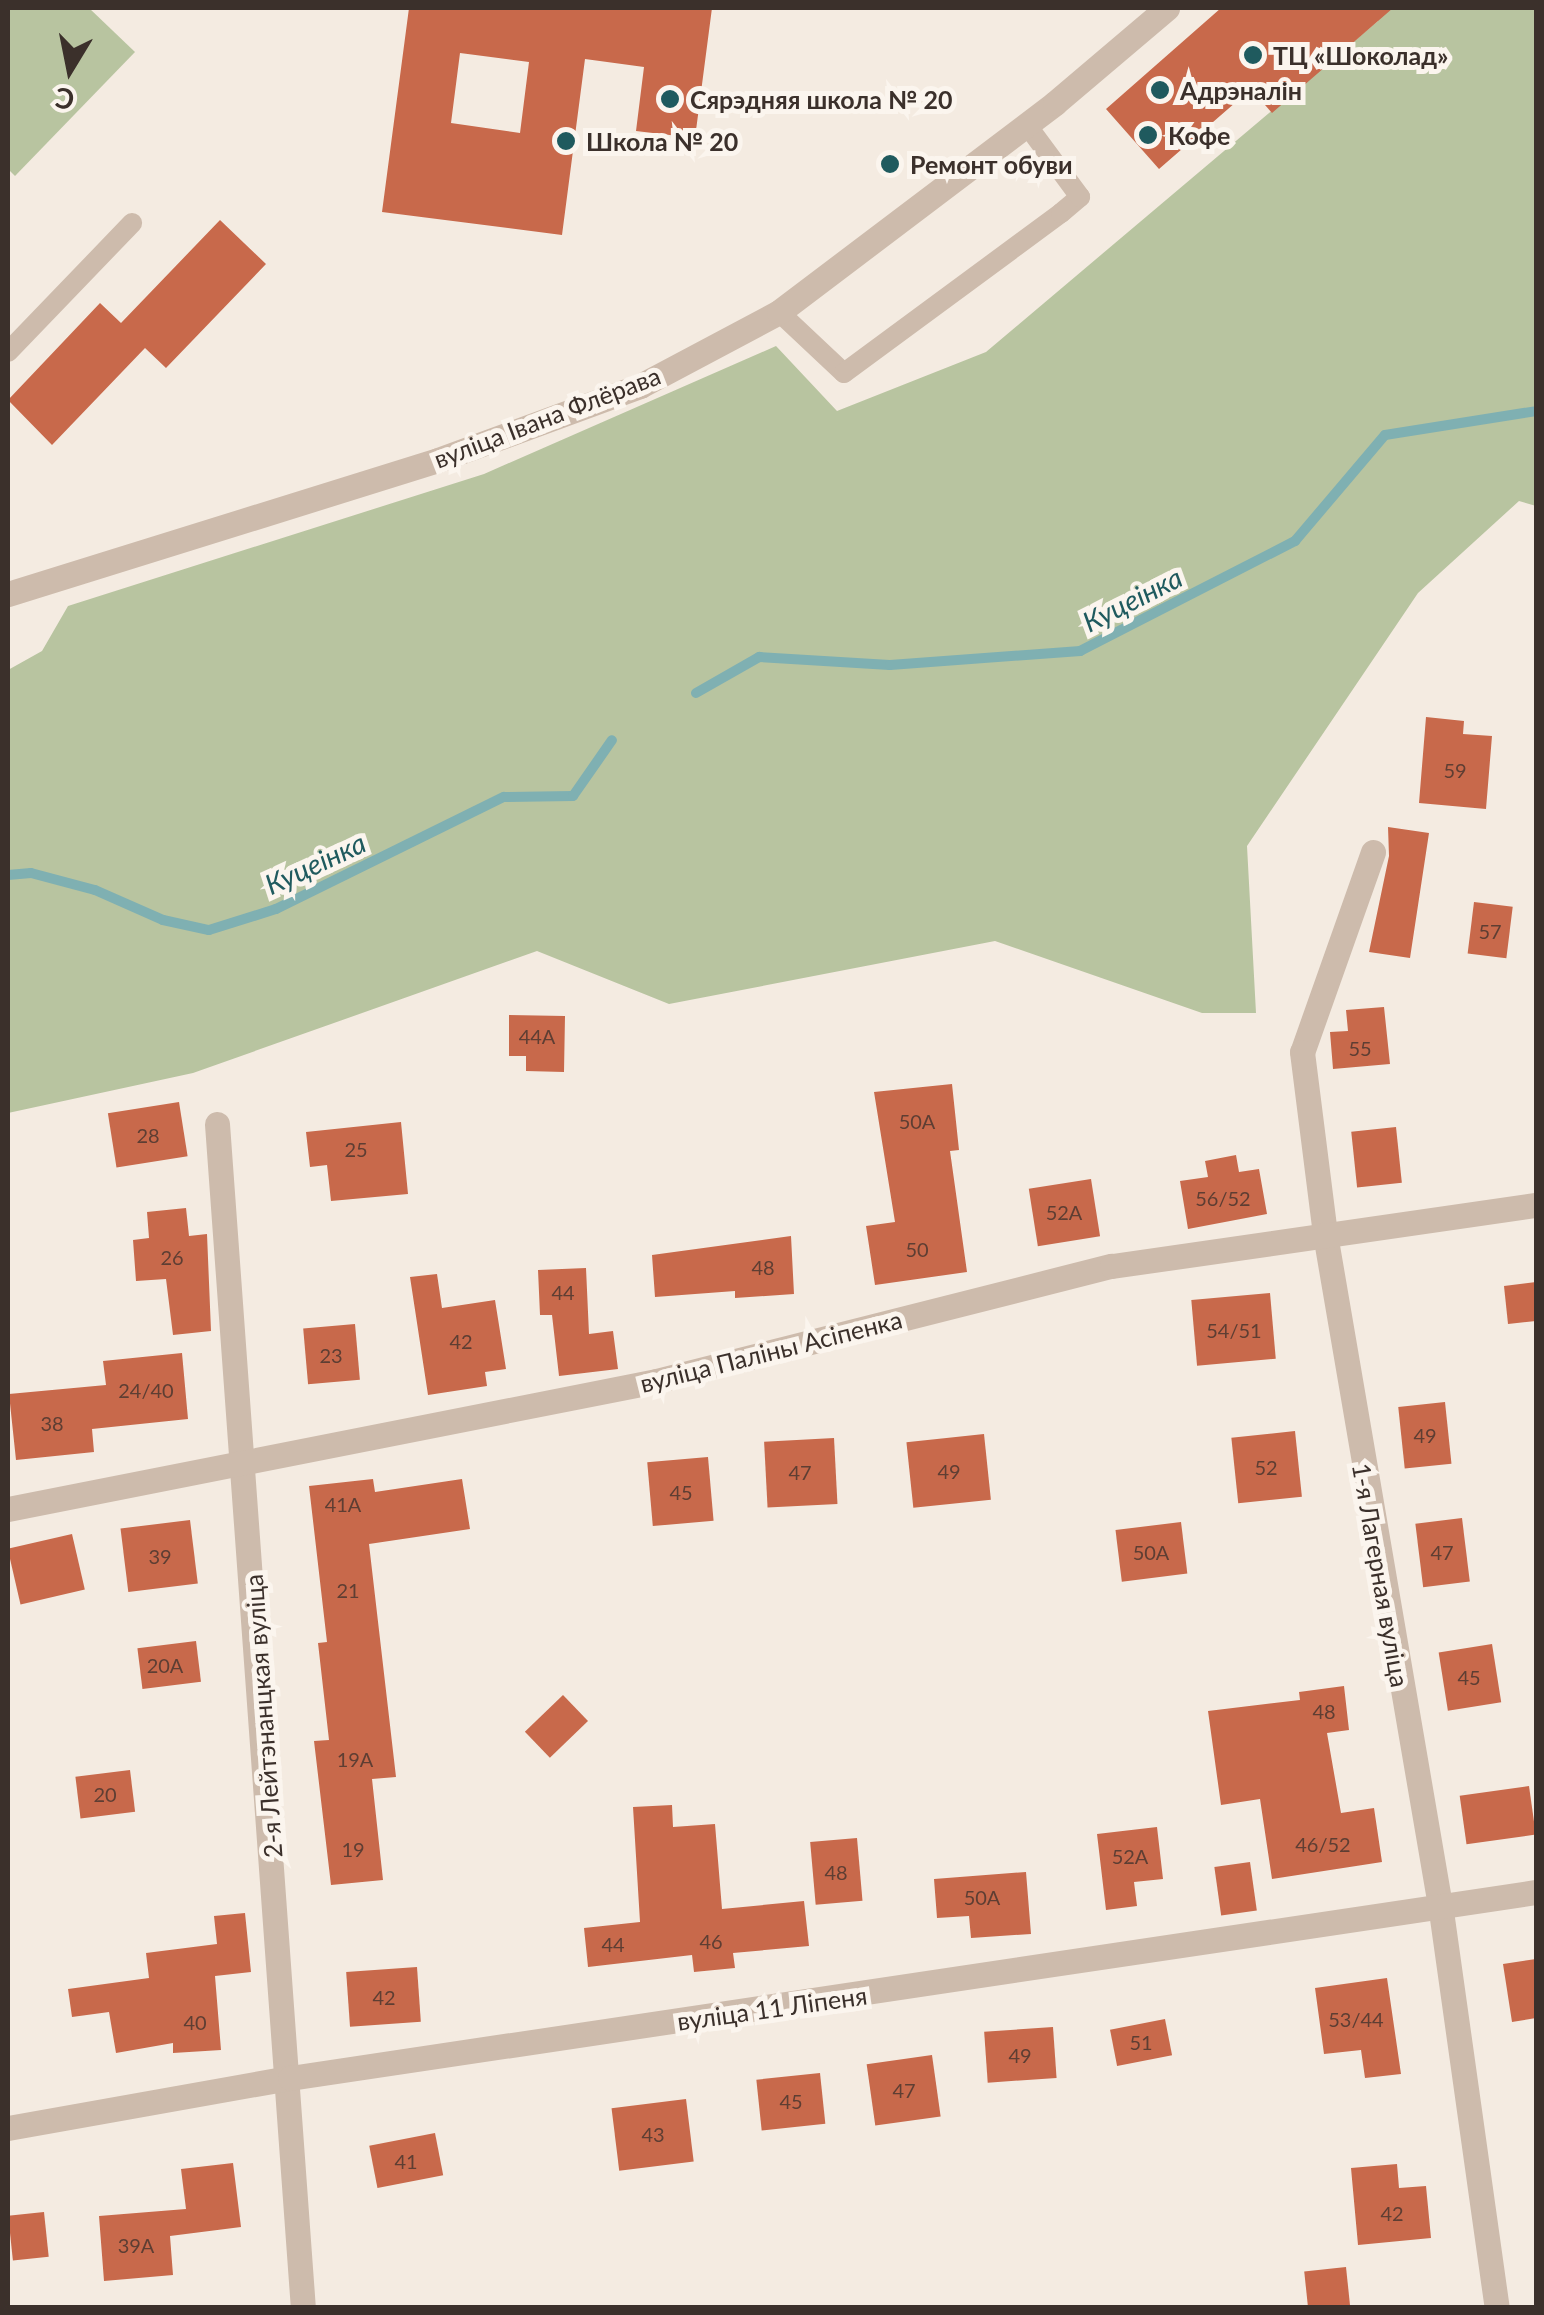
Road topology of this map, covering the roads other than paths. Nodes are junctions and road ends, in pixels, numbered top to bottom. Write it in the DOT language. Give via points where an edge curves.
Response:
graph roads {
  1 [pos="1167,8"];
  2 [pos="1027,125"];
  3 [pos="132,222"];
  4 [pos="778,312"];
  5 [pos="8,352"];
  6 [pos="8,594"];
  7 [pos="1373,852"];
  8 [pos="216,1124"];
  9 [pos="1536,1204"];
  10 [pos="1324,1234"];
  11 [pos="244,1462"];
  12 [pos="8,1509"];
  13 [pos="1536,1892"];
  14 [pos="1440,1911"];
  15 [pos="290,2078"];
  16 [pos="8,2128"];
  17 [pos="303,2308"];
  18 [pos="1497,2308"];
  1 -- 2 [label="street, вуліца Івана Флёрава"];
  2 -- 4 [label="street, вуліца Івана Флёрава"];
  2 -- 4 [label="lane" via="1080,197 1061,213 844,373"];
  3 -- 5 [label="lane"];
  4 -- 6 [label="street, вуліца Івана Флёрава" via="640,386 438,460"];
  7 -- 10 [label="street, 1-я Лагерная вуліца" via="1302,1052"];
  8 -- 11 [label="street, 2-я Лейтэнанцкая вуліца"];
  9 -- 10 [label="street, вуліца Паліны Асіпенка"];
  10 -- 11 [label="street, вуліца Паліны Асіпенка" via="1112,1266 656,1380"];
  10 -- 14 [label="street, 1-я Лагерная вуліца"];
  11 -- 12 [label="street, вуліца Паліны Асіпенка"];
  11 -- 15 [label="street, 2-я Лейтэнанцкая вуліца"];
  13 -- 14 [label="street, вуліца 11 Ліпеня"];
  14 -- 15 [label="street, вуліца 11 Ліпеня"];
  14 -- 18 [label="street, 1-я Лагерная вуліца"];
  15 -- 16 [label="street, вуліца 11 Ліпеня"];
  15 -- 17 [label="street, 2-я Лейтэнанцкая вуліца"];
}
